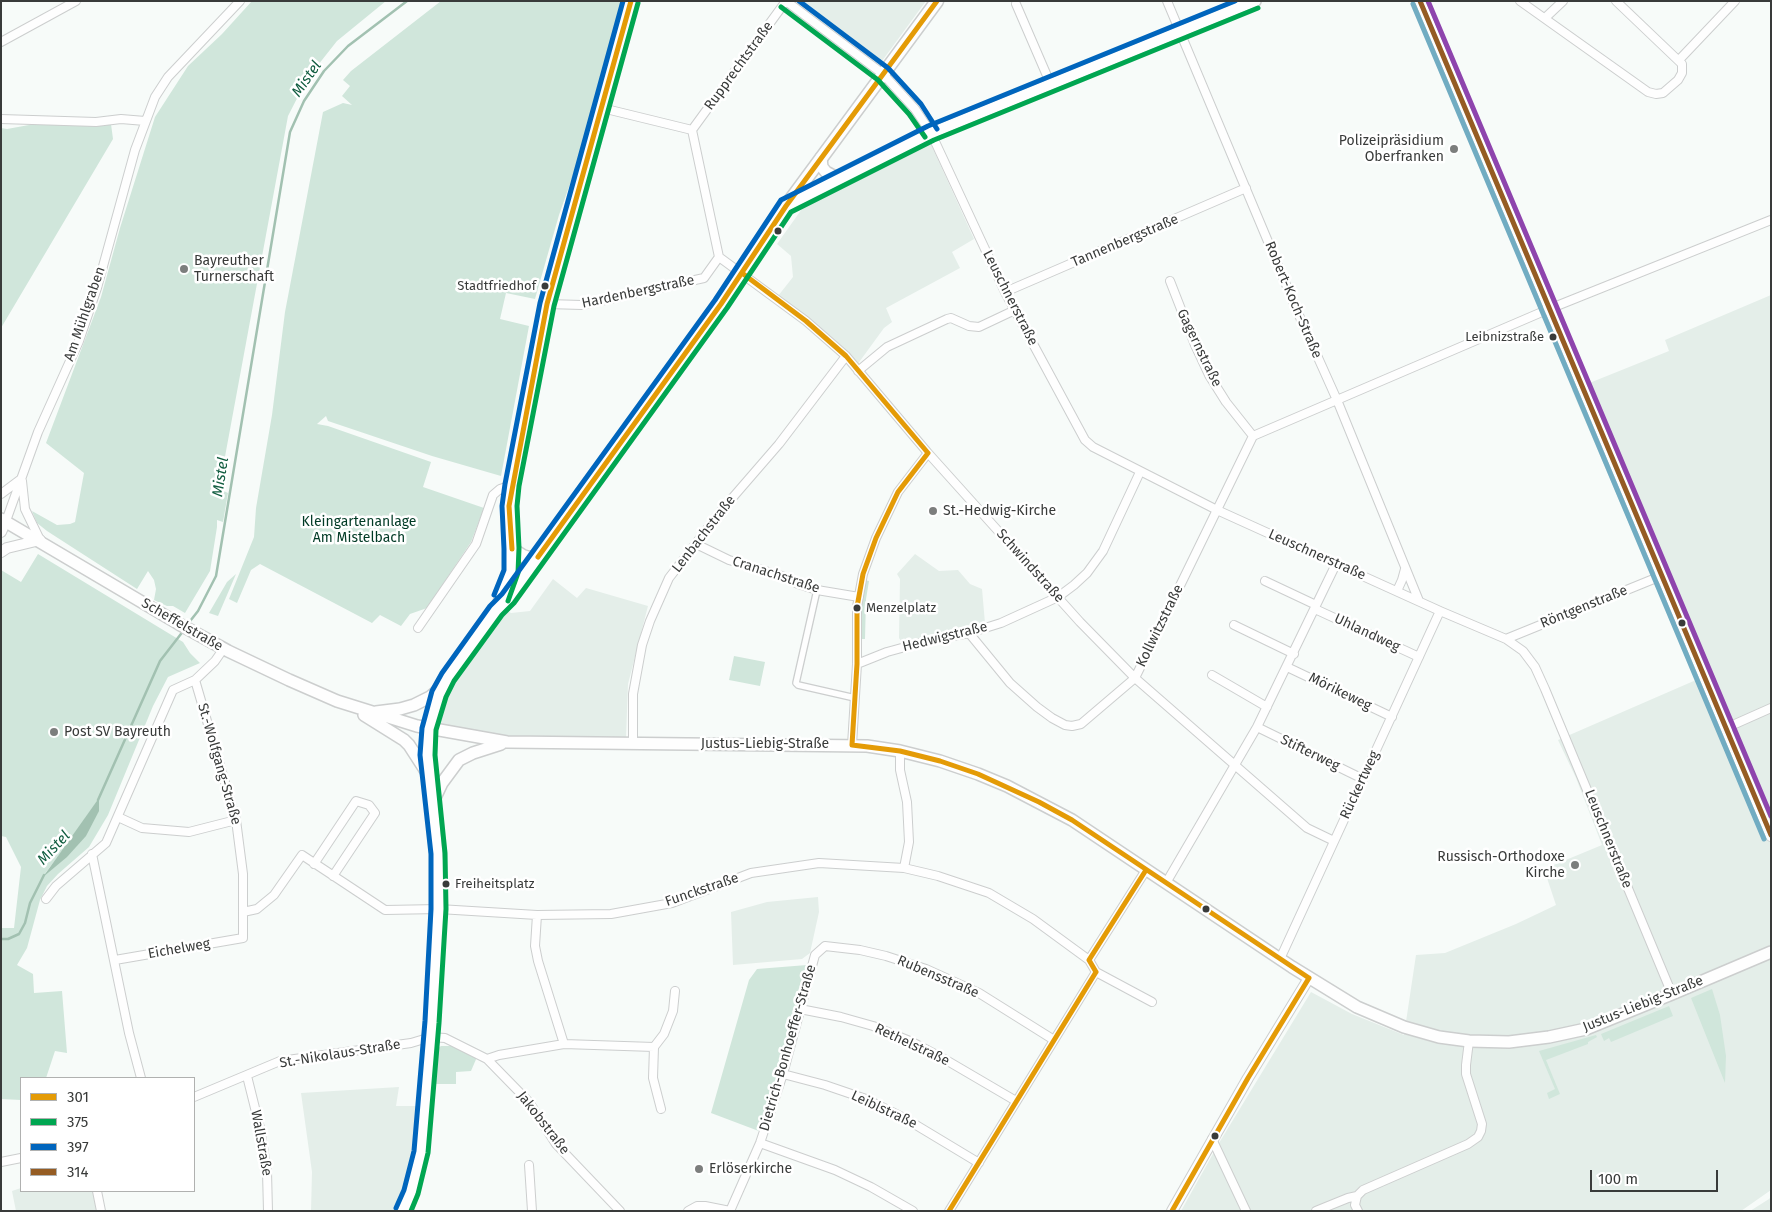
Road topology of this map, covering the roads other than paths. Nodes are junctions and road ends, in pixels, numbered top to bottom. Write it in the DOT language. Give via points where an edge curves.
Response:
graph roads {
  1 [pos="76,1"];
  2 [pos="240,1"];
  3 [pos="631,1"];
  4 [pos="786,1"];
  5 [pos="937,1"];
  6 [pos="1167,1"];
  7 [pos="1255,1"];
  8 [pos="1420,1"];
  9 [pos="1520,1"];
  10 [pos="1563,1"];
  11 [pos="1616,1"];
  12 [pos="1735,1"];
  13 [pos="1016,4"];
  14 [pos="1545,18"];
  15 [pos="1180,32"];
  16 [pos="1,42"];
  17 [pos="1679,60"];
  18 [pos="883,74"];
  19 [pos="1051,85"];
  20 [pos="602,108"];
  21 [pos="1,118"];
  22 [pos="145,120"];
  23 [pos="692,130"];
  24 [pos="932,133"];
  25 [pos="821,158"];
  26 [pos="839,179"];
  27 [pos="1246,188"];
  28 [pos="791,203"];
  29 [pos="1771,220"];
  30 [pos="719,257"];
  31 [pos="742,273"];
  32 [pos="1170,281"];
  33 [pos="1005,292"];
  34 [pos="547,304"];
  35 [pos="1549,308"];
  36 [pos="1015,310"];
  37 [pos="846,356"];
  38 [pos="858,371"];
  39 [pos="1337,400"];
  40 [pos="1253,436"];
  41 [pos="928,453"];
  42 [pos="1140,472"];
  43 [pos="22,479"];
  44 [pos="512,485"];
  45 [pos="1,494"];
  46 [pos="1217,510"];
  47 [pos="3,524"];
  48 [pos="40,540"];
  49 [pos="696,544"];
  50 [pos="512,549"];
  51 [pos="1,552"];
  52 [pos="538,557"];
  53 [pos="1336,564"];
  54 [pos="1405,569"];
  55 [pos="1661,576"];
  56 [pos="1265,581"];
  57 [pos="817,590"];
  58 [pos="1397,591"];
  59 [pos="1058,596"];
  60 [pos="859,597"];
  61 [pos="1419,601"];
  62 [pos="1315,607"];
  63 [pos="496,610"];
  64 [pos="1440,611"];
  65 [pos="1234,625"];
  66 [pos="418,628"];
  67 [pos="969,633"];
  68 [pos="1506,638"];
  69 [pos="224,648"];
  70 [pos="1294,654"];
  71 [pos="1419,658"];
  72 [pos="857,664"];
  73 [pos="1288,666"];
  74 [pos="1212,676"];
  75 [pos="1135,678"];
  76 [pos="195,680"];
  77 [pos="442,686"];
  78 [pos="855,698"];
  79 [pos="352,706"];
  80 [pos="1267,707"];
  81 [pos="1771,708"];
  82 [pos="372,713"];
  83 [pos="1392,717"];
  84 [pos="1257,727"];
  85 [pos="1726,728"];
  86 [pos="429,729"];
  87 [pos="507,742"];
  88 [pos="633,743"];
  89 [pos="852,745"];
  90 [pos="900,751"];
  91 [pos="1235,765"];
  92 [pos="429,776"];
  93 [pos="1363,779"];
  94 [pos="433,802"];
  95 [pos="118,817"];
  96 [pos="236,820"];
  97 [pos="1771,836"];
  98 [pos="1334,841"];
  99 [pos="92,854"];
  100 [pos="314,864"];
  101 [pos="904,868"];
  102 [pos="1146,870"];
  103 [pos="333,876"];
  104 [pos="1166,884"];
  105 [pos="46,899"];
  106 [pos="439,910"];
  107 [pos="243,912"];
  108 [pos="537,915"];
  109 [pos="243,938"];
  110 [pos="1771,952"];
  111 [pos="815,955"];
  112 [pos="1280,959"];
  113 [pos="115,960"];
  114 [pos="1089,960"];
  115 [pos="1096,972"];
  116 [pos="1309,978"];
  117 [pos="675,991"];
  118 [pos="1672,994"];
  119 [pos="1152,1002"];
  120 [pos="800,1008"];
  121 [pos="431,1037"];
  122 [pos="1054,1040"];
  123 [pos="1469,1041"];
  124 [pos="564,1044"];
  125 [pos="654,1047"];
  126 [pos="487,1059"];
  127 [pos="783,1074"];
  128 [pos="247,1076"];
  129 [pos="141,1077"];
  130 [pos="195,1097"];
  131 [pos="1016,1101"];
  132 [pos="661,1109"];
  133 [pos="1212,1139"];
  134 [pos="760,1143"];
  135 [pos="20,1158"];
  136 [pos="1,1162"];
  137 [pos="979,1162"];
  138 [pos="530,1165"];
  139 [pos="97,1192"];
  140 [pos="1357,1196"];
  141 [pos="101,1211"];
  142 [pos="268,1211"];
  143 [pos="403,1211"];
  144 [pos="532,1211"];
  145 [pos="620,1211"];
  146 [pos="688,1211"];
  147 [pos="913,1211"];
  148 [pos="949,1211"];
  149 [pos="1172,1211"];
  150 [pos="1246,1211"];
  151 [pos="1316,1211"];
  152 [pos="1358,1211"];
  1 -- 16 [label="street"];
  2 -- 22 [label="street, Am Mühlgraben" via="168,77"];
  3 -- 20 [label="main road"];
  4 -- 18 [label="street, Leuschnerstraße"];
  4 -- 23 [label="street, Rupprechtstraße"];
  5 -- 18 [label="main road"];
  6 -- 15 [label="street, Robert-Koch-Straße"];
  7 -- 15 [label="main road"];
  8 -- 35 [label="street"];
  9 -- 14 [label="street"];
  10 -- 14 [label="street"];
  11 -- 17 [label="street"];
  12 -- 17 [label="street"];
  13 -- 19 [label="street"];
  14 -- 17 [label="street" via="1648,92 1656,94 1671,87 1682,73"];
  15 -- 19 [label="main road"];
  15 -- 27 [label="street, Robert-Koch-Straße"];
  18 -- 24 [label="street, Leuschnerstraße"];
  18 -- 25 [label="main road"];
  19 -- 24 [label="main road"];
  20 -- 23 [label="street"];
  20 -- 34 [label="main road"];
  21 -- 22 [label="street" via="96,122"];
  22 -- 43 [label="street, Am Mühlgraben" via="79,341 38,432"];
  23 -- 30 [label="street"];
  24 -- 26 [label="main road"];
  24 -- 33 [label="street, Leuschnerstraße"];
  25 -- 26 [label="main road" via="822,168"];
  25 -- 28 [label="main road"];
  26 -- 28 [label="main road"];
  27 -- 33 [label="street, Tannenbergstraße"];
  27 -- 39 [label="street, Robert-Koch-Straße"];
  28 -- 31 [label="main road"];
  29 -- 35 [label="street"];
  30 -- 31 [label="street"];
  30 -- 34 [label="street, Hardenbergstraße" via="704,278 582,305"];
  31 -- 37 [label="street, Schwindstraße" via="806,320"];
  31 -- 52 [label="main road"];
  32 -- 40 [label="street, Gagernstraße" via="1209,375"];
  33 -- 36 [label="street, Leuschnerstraße"];
  34 -- 44 [label="main road"];
  35 -- 39 [label="street"];
  35 -- 55 [label="street"];
  36 -- 38 [label="street" via="979,327 947,319 888,346"];
  36 -- 42 [label="street, Leuschnerstraße" via="1085,440"];
  37 -- 38 [label="street, Schwindstraße"];
  37 -- 49 [label="street, Lenbachstraße" via="779,444"];
  38 -- 41 [label="street, Schwindstraße"];
  39 -- 40 [label="street"];
  39 -- 54 [label="street, Robert-Koch-Straße"];
  40 -- 46 [label="street"];
  41 -- 59 [label="street, Schwindstraße"];
  41 -- 60 [label="street" via="898,492 888,511 863,574"];
  42 -- 46 [label="street, Leuschnerstraße"];
  42 -- 59 [label="street, Hedwigstraße" via="1102,550 1087,573"];
  43 -- 45 [label="street"];
  43 -- 47 [label="street, Am Mühlgraben"];
  43 -- 48 [label="street" via="26,509"];
  44 -- 50 [label="main road" via="509,506"];
  44 -- 66 [label="street" via="492,495 476,544"];
  46 -- 53 [label="street, Leuschnerstraße"];
  46 -- 75 [label="street, Kollwitzstraße"];
  47 -- 48 [label="main road, Scheffelstraße"];
  48 -- 51 [label="street"];
  48 -- 69 [label="main road, Scheffelstraße"];
  49 -- 57 [label="street, Cranachstraße" via="729,560"];
  49 -- 88 [label="street, Lenbachstraße" via="670,578 647,629 633,694"];
  50 -- 52 [label="main road" via="522,556"];
  50 -- 63 [label="main road" via="511,572"];
  52 -- 63 [label="main road" via="508,600"];
  53 -- 58 [label="street, Leuschnerstraße"];
  53 -- 62 [label="street"];
  54 -- 58 [label="street"];
  54 -- 61 [label="street, Robert-Koch-Straße"];
  55 -- 68 [label="street, Röntgenstraße"];
  55 -- 85 [label="street"];
  56 -- 62 [label="street, Uhlandweg"];
  57 -- 60 [label="street, Cranachstraße"];
  57 -- 78 [label="street" via="796,683"];
  58 -- 61 [label="street, Leuschnerstraße"];
  59 -- 67 [label="street, Hedwigstraße" via="1001,623"];
  59 -- 75 [label="street, Schwindstraße"];
  60 -- 72 [label="street" via="856,607"];
  61 -- 64 [label="street, Leuschnerstraße"];
  62 -- 70 [label="street"];
  62 -- 71 [label="street, Uhlandweg"];
  63 -- 77 [label="main road"];
  64 -- 68 [label="street, Leuschnerstraße"];
  64 -- 71 [label="street, Rückertweg"];
  65 -- 70 [label="street"];
  67 -- 72 [label="street, Hedwigstraße" via="926,641"];
  67 -- 75 [label="street, Kollwitzstraße" via="1010,684 1065,725 1081,724"];
  68 -- 118 [label="street, Leuschnerstraße" via="1536,667"];
  69 -- 76 [label="street"];
  69 -- 79 [label="main road, Scheffelstraße"];
  70 -- 73 [label="street"];
  71 -- 83 [label="street, Rückertweg"];
  72 -- 78 [label="street"];
  73 -- 80 [label="street"];
  73 -- 83 [label="street, Mörikeweg"];
  74 -- 80 [label="street"];
  75 -- 91 [label="street, Schwindstraße"];
  76 -- 95 [label="street" via="173,690"];
  76 -- 96 [label="street, St.-Wolfgang-Straße"];
  77 -- 82 [label="main road" via="414,705"];
  77 -- 86 [label="main road"];
  78 -- 89 [label="street"];
  79 -- 82 [label="main road, Scheffelstraße"];
  79 -- 92 [label="main road" via="404,740"];
  80 -- 84 [label="street"];
  81 -- 85 [label="street"];
  82 -- 86 [label="main road"];
  83 -- 93 [label="street, Rückertweg"];
  84 -- 91 [label="street"];
  84 -- 93 [label="street, Stifterweg"];
  85 -- 97 [label="street"];
  86 -- 87 [label="main road"];
  86 -- 92 [label="main road"];
  87 -- 88 [label="main road, Justus-Liebig-Straße"];
  87 -- 94 [label="main road" via="473,752 459,760"];
  88 -- 89 [label="main road, Justus-Liebig-Straße"];
  89 -- 90 [label="main road, Justus-Liebig-Straße"];
  90 -- 101 [label="street" via="909,842"];
  90 -- 102 [label="main road, Justus-Liebig-Straße" via="940,761 1007,786 1072,820"];
  91 -- 98 [label="street, Schwindstraße" via="1307,828"];
  91 -- 104 [label="street"];
  92 -- 94 [label="main road"];
  93 -- 98 [label="street, Rückertweg"];
  94 -- 106 [label="main road"];
  95 -- 96 [label="street" via="142,828 189,832"];
  95 -- 99 [label="street" via="106,843"];
  96 -- 107 [label="street, St.-Wolfgang-Straße"];
  98 -- 112 [label="street, Rückertweg"];
  99 -- 105 [label="street"];
  99 -- 113 [label="street"];
  100 -- 103 [label="street, Funckstraße"];
  100 -- 103 [label="street" via="356,801 368,805 375,813"];
  100 -- 107 [label="street" via="302,856 274,895 257,909"];
  101 -- 108 [label="street, Funckstraße" via="819,863 751,873 655,906 611,914"];
  101 -- 114 [label="street, Funckstraße" via="988,893 1033,919"];
  102 -- 104 [label="main road, Justus-Liebig-Straße"];
  102 -- 114 [label="street"];
  103 -- 106 [label="street, Funckstraße" via="386,910"];
  104 -- 112 [label="main road, Justus-Liebig-Straße"];
  106 -- 108 [label="street, Funckstraße"];
  106 -- 121 [label="main road"];
  107 -- 109 [label="street, St.-Wolfgang-Straße"];
  108 -- 124 [label="street" via="535,946 538,961"];
  109 -- 113 [label="street, Eichelweg"];
  110 -- 118 [label="main road, Justus-Liebig-Straße"];
  111 -- 120 [label="street, Dietrich-Bonhoeffer-Straße"];
  111 -- 122 [label="street, Rubensstraße" via="825,946 860,950 926,969 979,993"];
  112 -- 116 [label="main road, Justus-Liebig-Straße"];
  113 -- 129 [label="street"];
  114 -- 115 [label="street"];
  115 -- 119 [label="street"];
  115 -- 122 [label="street"];
  116 -- 123 [label="main road, Justus-Liebig-Straße" via="1357,1007 1404,1027"];
  116 -- 133 [label="street"];
  117 -- 125 [label="street" via="673,1011 664,1034"];
  118 -- 123 [label="main road, Justus-Liebig-Straße" via="1586,1029 1523,1041"];
  120 -- 127 [label="street, Dietrich-Bonhoeffer-Straße"];
  120 -- 131 [label="street, Rethelstraße" via="857,1021 912,1042"];
  121 -- 126 [label="street, Jakobstraße" via="445,1038"];
  121 -- 128 [label="street, St.-Nikolaus-Straße" via="411,1043 280,1061"];
  121 -- 143 [label="main road" via="420,1158"];
  122 -- 131 [label="street"];
  123 -- 140 [label="street" via="1466,1074 1482,1124 1478,1137 1363,1190"];
  124 -- 125 [label="street"];
  124 -- 126 [label="street" via="499,1054"];
  125 -- 132 [label="street" via="653,1078"];
  126 -- 145 [label="street, Jakobstraße" via="529,1102 556,1144"];
  127 -- 134 [label="street, Dietrich-Bonhoeffer-Straße"];
  127 -- 137 [label="street, Leiblstraße" via="866,1099"];
  128 -- 130 [label="street, St.-Nikolaus-Straße"];
  128 -- 142 [label="street, Wallstraße" via="267,1172"];
  131 -- 137 [label="street"];
  133 -- 149 [label="street"];
  133 -- 150 [label="street"];
  134 -- 146 [label="street, Dietrich-Bonhoeffer-Straße" via="730,1211 697,1206"];
  134 -- 147 [label="street" via="835,1170"];
  135 -- 136 [label="street"];
  137 -- 148 [label="street"];
  138 -- 144 [label="street"];
  139 -- 141 [label="street"];
  140 -- 151 [label="street"];
  140 -- 152 [label="street" via="1355,1205"];
}
